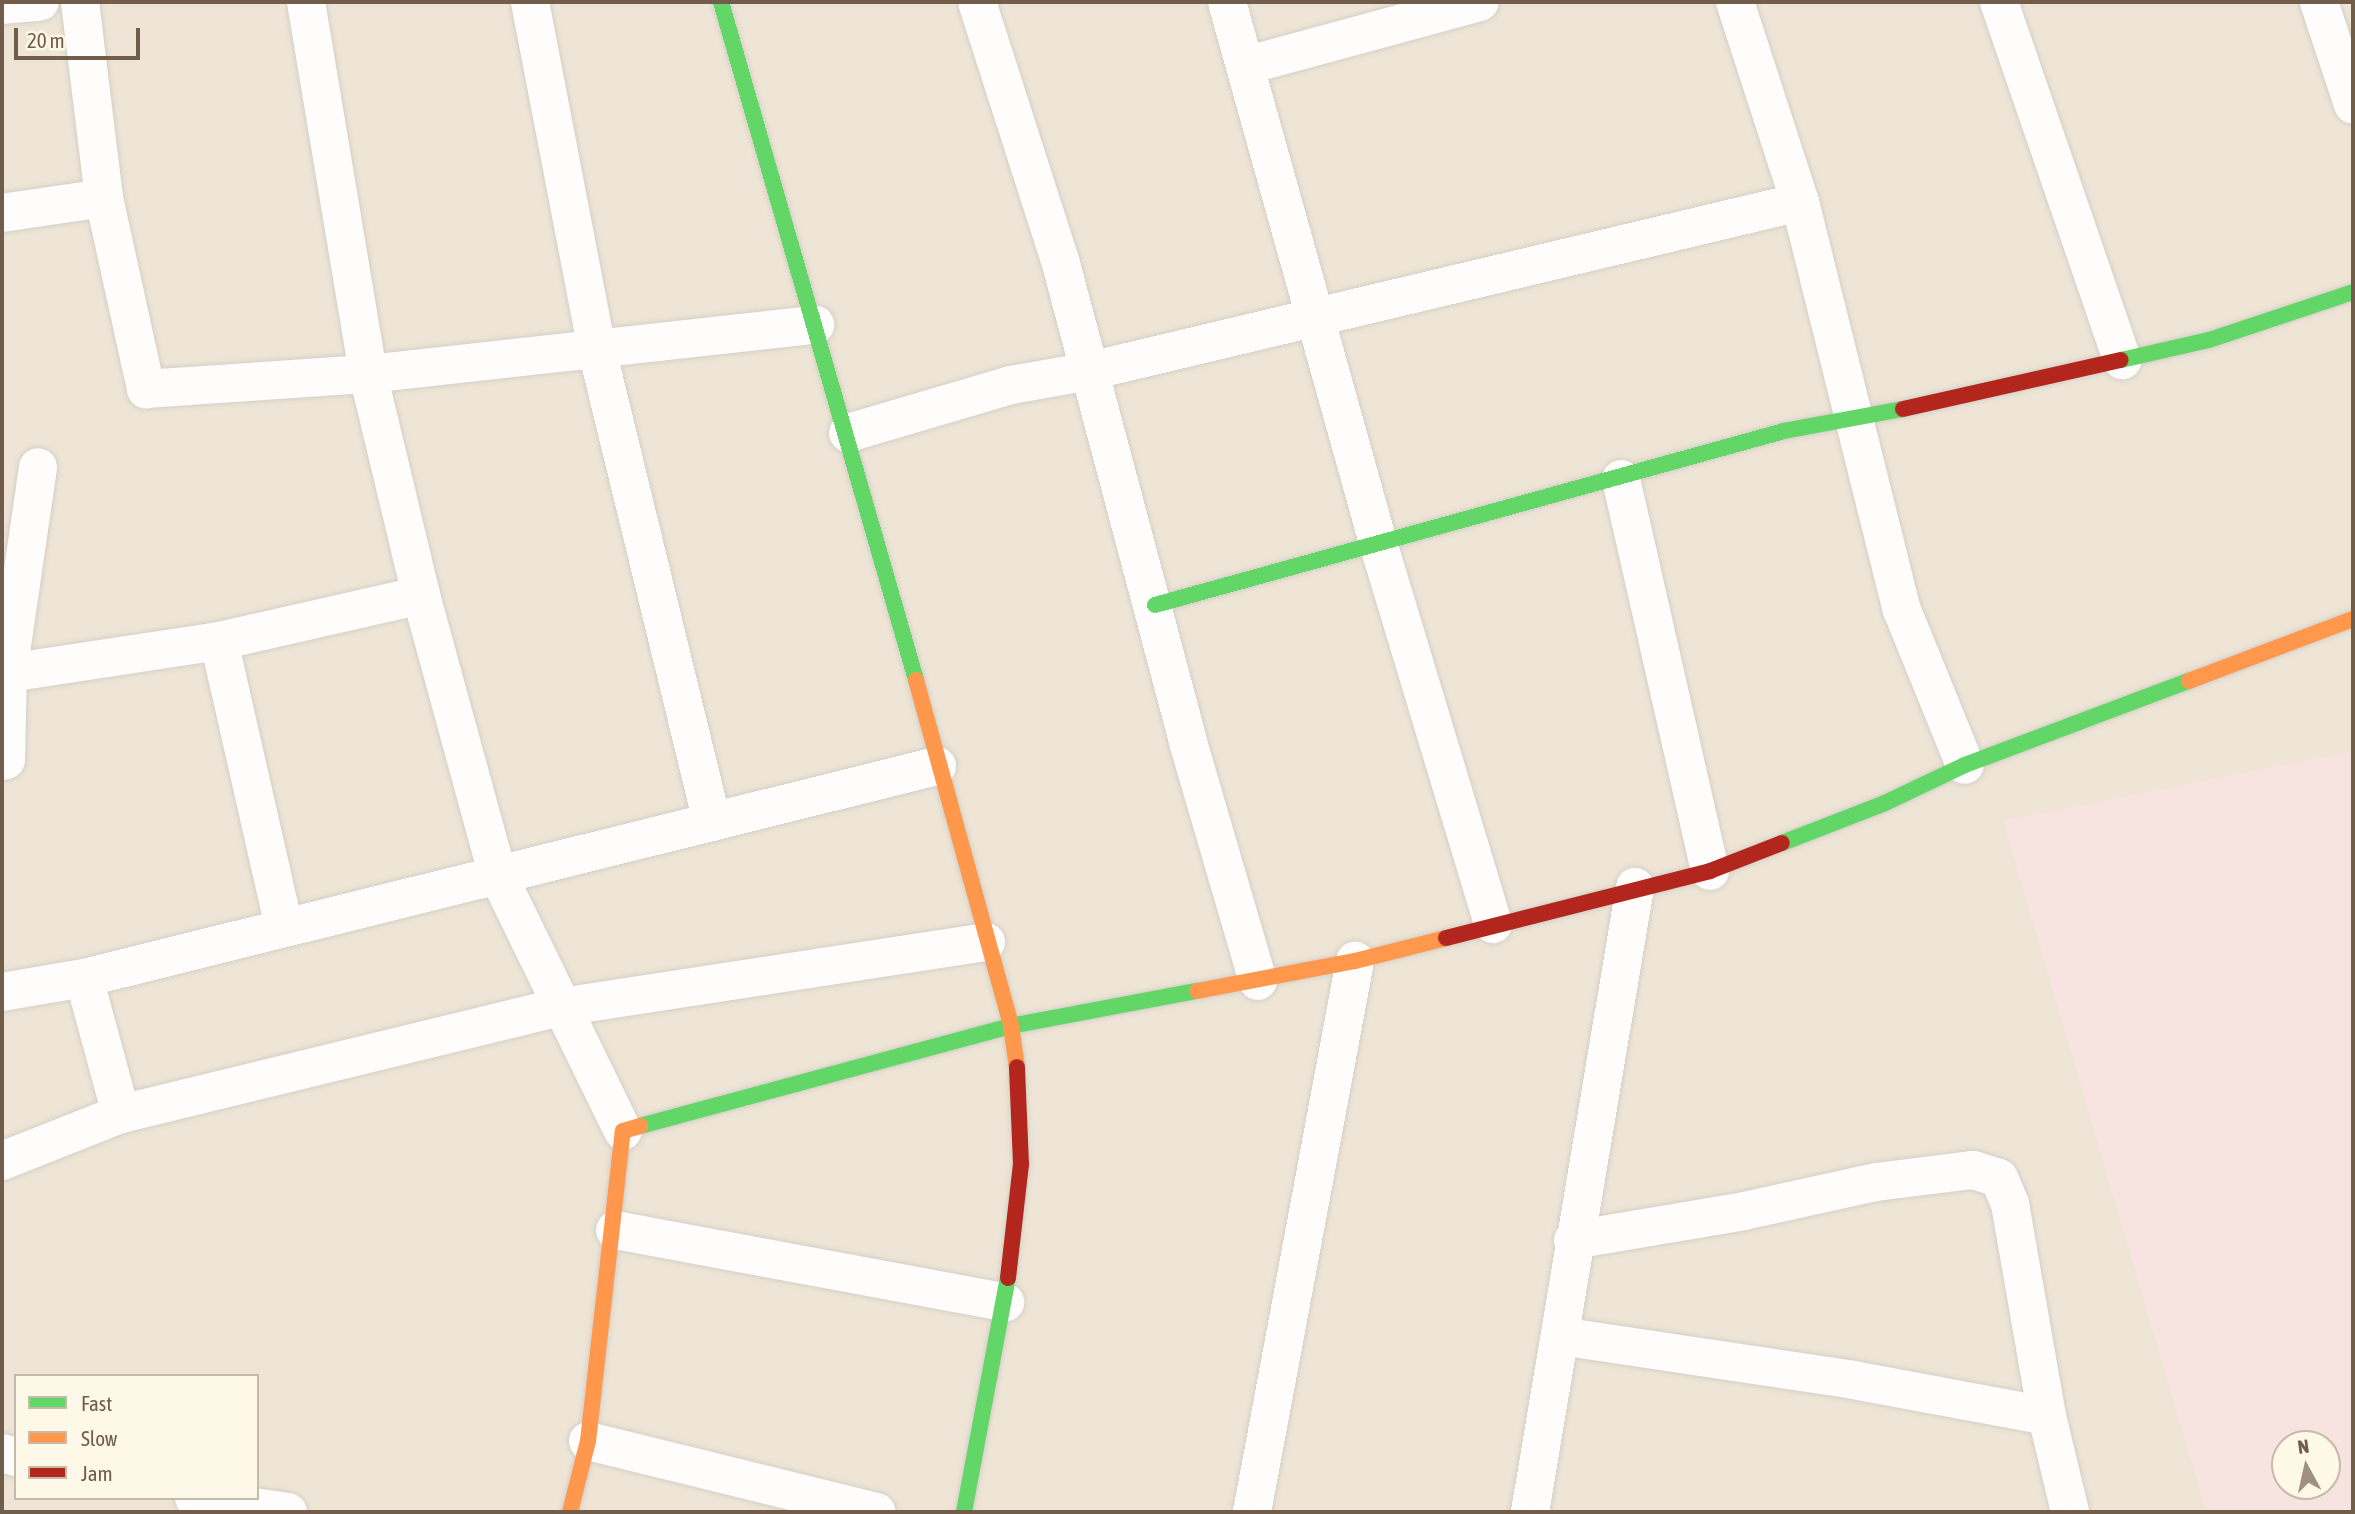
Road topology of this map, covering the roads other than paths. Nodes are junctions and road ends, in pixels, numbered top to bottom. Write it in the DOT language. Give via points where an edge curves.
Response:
graph roads {
  1 [pos="40,2"];
  2 [pos="80,2"];
  3 [pos="306,2"];
  4 [pos="530,2"];
  5 [pos="721,2"];
  6 [pos="977,2"];
  7 [pos="1227,2"];
  8 [pos="1480,2"];
  9 [pos="1735,2"];
  10 [pos="1999,2"];
  11 [pos="2319,2"];
  12 [pos="2,5"];
  13 [pos="1248,65"];
  14 [pos="2353,105"];
  15 [pos="104,198"];
  16 [pos="1800,202"];
  17 [pos="2,213"];
  18 [pos="2353,292"];
  19 [pos="1315,317"];
  20 [pos="815,325"];
  21 [pos="597,350"];
  22 [pos="2122,360"];
  23 [pos="1090,371"];
  24 [pos="368,374"];
  25 [pos="1857,420"];
  26 [pos="848,433"];
  27 [pos="38,467"];
  28 [pos="1622,479"];
  29 [pos="1379,546"];
  30 [pos="421,595"];
  31 [pos="1155,605"];
  32 [pos="2353,619"];
  33 [pos="219,641"];
  34 [pos="8,673"];
  35 [pos="2,761"];
  36 [pos="1965,765"];
  37 [pos="937,766"];
  38 [pos="712,822"];
  39 [pos="1710,871"];
  40 [pos="497,873"];
  41 [pos="1635,887"];
  42 [pos="1493,924"];
  43 [pos="284,927"];
  44 [pos="986,942"];
  45 [pos="1355,961"];
  46 [pos="84,978"];
  47 [pos="1258,981"];
  48 [pos="2,992"];
  49 [pos="561,1007"];
  50 [pos="1011,1026"];
  51 [pos="121,1114"];
  52 [pos="623,1131"];
  53 [pos="2,1161"];
  54 [pos="614,1230"];
  55 [pos="1573,1240"];
  56 [pos="1005,1302"];
  57 [pos="1560,1336"];
  58 [pos="2047,1416"];
  59 [pos="588,1441"];
  60 [pos="205,1504"];
  61 [pos="288,1512"];
  62 [pos="570,1512"];
  63 [pos="876,1512"];
  64 [pos="964,1512"];
  65 [pos="1252,1512"];
  66 [pos="1530,1512"];
  67 [pos="2070,1512"];
  1 -- 12 [label="street"];
  2 -- 15 [label="street"];
  3 -- 24 [label="street"];
  4 -- 21 [label="street"];
  5 -- 20 [label="street"];
  6 -- 23 [label="street" via="1060,260"];
  7 -- 13 [label="street"];
  8 -- 13 [label="street"];
  9 -- 16 [label="street"];
  10 -- 22 [label="street"];
  11 -- 14 [label="street"];
  13 -- 19 [label="street"];
  15 -- 17 [label="street"];
  15 -- 24 [label="street" via="146,389"];
  16 -- 19 [label="street"];
  16 -- 25 [label="street"];
  18 -- 22 [label="street" via="2209,340"];
  19 -- 23 [label="street"];
  19 -- 29 [label="street"];
  20 -- 21 [label="street"];
  20 -- 26 [label="street"];
  21 -- 24 [label="street"];
  21 -- 38 [label="street"];
  22 -- 25 [label="street"];
  23 -- 26 [label="street" via="1011,385"];
  23 -- 31 [label="street"];
  24 -- 30 [label="street"];
  25 -- 28 [label="street" via="1784,431"];
  25 -- 36 [label="street" via="1902,610"];
  26 -- 37 [label="street"];
  27 -- 34 [label="street"];
  28 -- 29 [label="street"];
  28 -- 39 [label="street"];
  29 -- 31 [label="street"];
  29 -- 42 [label="street"];
  30 -- 33 [label="street"];
  30 -- 40 [label="street"];
  31 -- 47 [label="street" via="1188,742"];
  32 -- 36 [label="street"];
  33 -- 34 [label="street"];
  33 -- 43 [label="street"];
  34 -- 35 [label="street" via="6,760"];
  36 -- 39 [label="street" via="1885,803"];
  37 -- 38 [label="street"];
  37 -- 44 [label="street"];
  38 -- 40 [label="street"];
  39 -- 41 [label="street"];
  40 -- 43 [label="street"];
  40 -- 49 [label="street"];
  41 -- 42 [label="street"];
  41 -- 55 [label="street"];
  42 -- 45 [label="street"];
  43 -- 46 [label="street"];
  44 -- 49 [label="street"];
  44 -- 50 [label="street"];
  45 -- 47 [label="street"];
  45 -- 65 [label="street"];
  46 -- 48 [label="street"];
  46 -- 51 [label="street"];
  47 -- 50 [label="street"];
  49 -- 51 [label="street"];
  49 -- 52 [label="street"];
  50 -- 52 [label="street"];
  50 -- 56 [label="street" via="1021,1100 1021,1164"];
  51 -- 53 [label="street"];
  52 -- 54 [label="street"];
  54 -- 56 [label="street"];
  54 -- 59 [label="street"];
  55 -- 57 [label="street"];
  55 -- 58 [label="street" via="1744,1211 1876,1182 1973,1170 1999,1178 2010,1204"];
  56 -- 64 [label="street"];
  57 -- 58 [label="street" via="1853,1380"];
  57 -- 66 [label="street"];
  58 -- 67 [label="street"];
  59 -- 62 [label="street"];
  59 -- 63 [label="street"];
  60 -- 61 [label="street"];
}
